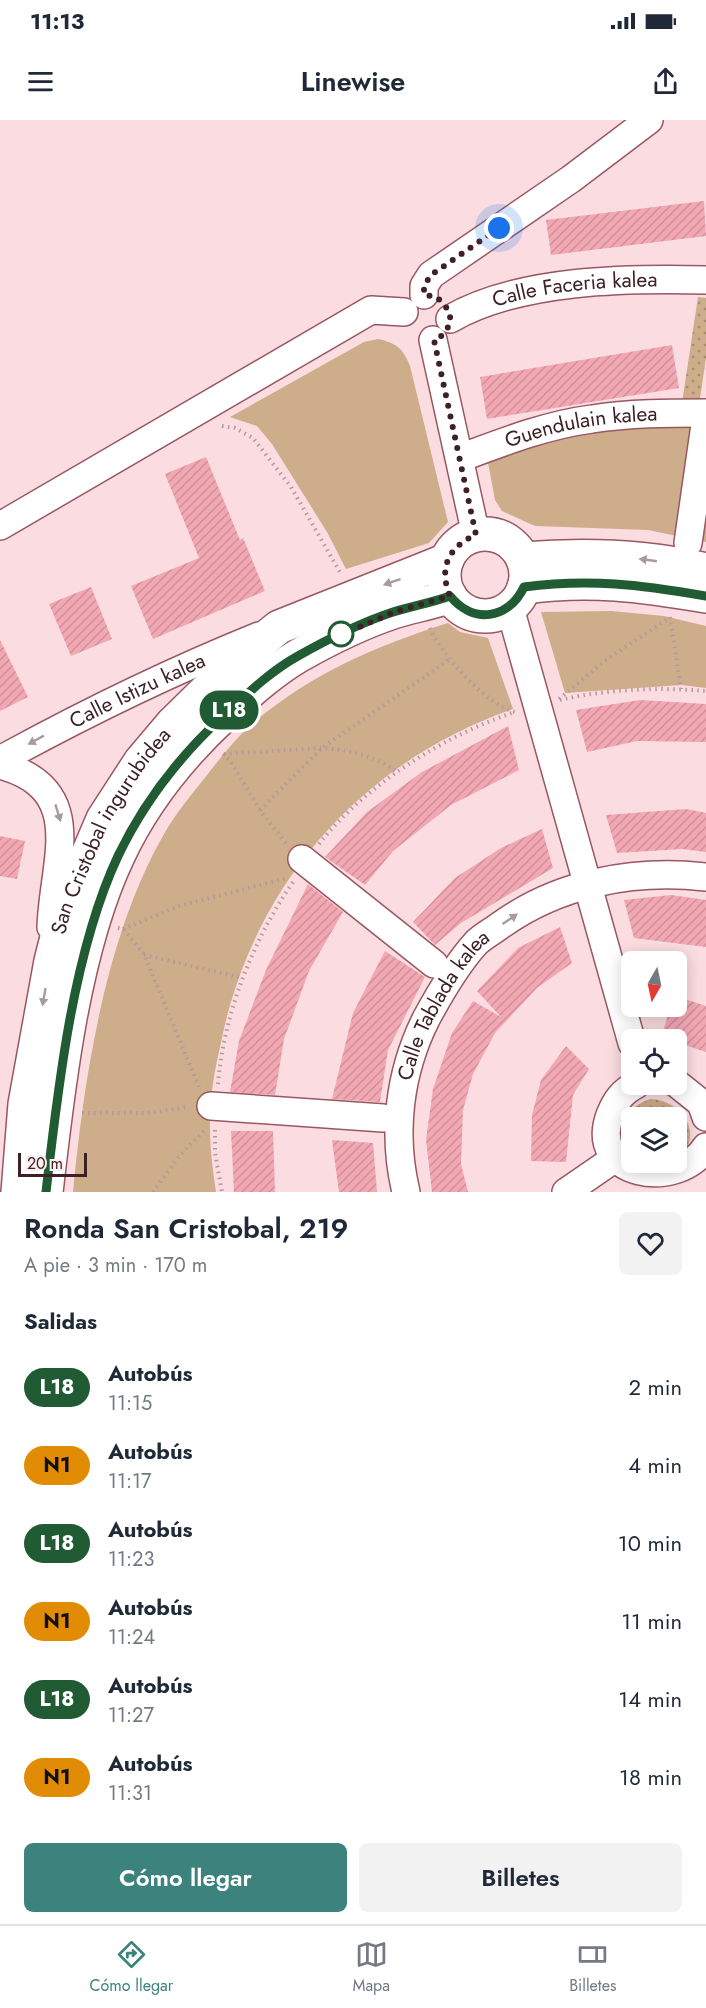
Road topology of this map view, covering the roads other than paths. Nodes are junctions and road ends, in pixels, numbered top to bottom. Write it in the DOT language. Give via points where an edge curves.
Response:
graph roads {
  1 [pos="649,120"];
  2 [pos="706,280"];
  3 [pos="414,303"];
  4 [pos="450,320"];
  5 [pos="434,340"];
  6 [pos="706,413"];
  7 [pos="706,418"];
  8 [pos="460,458"];
  9 [pos="0,526"];
  10 [pos="476,535"];
  11 [pos="688,543"];
  12 [pos="447,560"];
  13 [pos="706,570"];
  14 [pos="519,585"];
  15 [pos="450,596"];
  16 [pos="706,596"];
  17 [pos="279,627"];
  18 [pos="0,763"];
  19 [pos="304,861"];
  20 [pos="706,877"];
  21 [pos="588,884"];
  22 [pos="51,961"];
  23 [pos="434,964"];
  24 [pos="628,1029"];
  25 [pos="687,1092"];
  26 [pos="623,1095"];
  27 [pos="213,1106"];
  28 [pos="704,1106"];
  29 [pos="383,1118"];
  30 [pos="706,1147"];
  31 [pos="614,1159"];
  32 [pos="692,1183"];
  33 [pos="18,1192"];
  34 [pos="46,1192"];
  35 [pos="406,1192"];
  36 [pos="566,1192"];
  1 -- 3 [label="street" via="431,275"];
  2 -- 4 [label="street, Calle Faceria kalea" via="569,284 507,298"];
  3 -- 4 [label="street" via="430,295 443,301"];
  3 -- 5 [label="street" via="404,326 413,337 426,342"];
  3 -- 9 [label="street" via="371,310"];
  4 -- 5 [label="street" via="445,333"];
  5 -- 8 [label="street"];
  6 -- 8 [label="street, Guendulain kalea" via="591,419 512,439"];
  7 -- 11 [label="street"];
  8 -- 10 [label="street"];
  10 -- 12 [label="street" via="453,549"];
  10 -- 14 [label="street" via="504,538 515,547"];
  12 -- 15 [label="street" via="445,584"];
  12 -- 17 [label="street, San Cristobal ingurubidea, one-way"];
  13 -- 14 [label="street, one-way" via="592,556"];
  14 -- 15 [label="street" via="484,616 470,614"];
  14 -- 16 [label="street" via="624,582"];
  14 -- 21 [label="street"];
  15 -- 34 [label="street, San Cristobal ingurubidea" via="356,627 297,657 253,688 207,732 148,804 118,856 100,902 79,978 56,1107"];
  17 -- 18 [label="street, Calle Istizu kalea, one-way" via="186,665 54,730"];
  17 -- 22 [label="street, San Cristobal ingurubidea" via="234,663 140,762 103,819 83,861 64,910"];
  18 -- 22 [label="street, Calle Istizu kalea, one-way" via="32,779 56,805 61,824"];
  19 -- 23 [label="street, Calle Tablada kalea"];
  20 -- 21 [label="street, Calle Tablada kalea" via="650,875"];
  21 -- 24 [label="street"];
  35 -- 21 [label="street, Calle Tablada kalea, one-way" via="398,1127 405,1075 434,1004 477,942 512,916 554,894"];
  22 -- 33 [label="street, San Cristobal ingurubidea, one-way" via="25,1104"];
  25 -- 28 [label="street"];
  26 -- 31 [label="street" via="616,1100 606,1126"];
  27 -- 29 [label="street"];
  30 -- 32 [label="street"];
  31 -- 32 [label="street" via="631,1175 649,1182"];
  31 -- 36 [label="street"];
}
